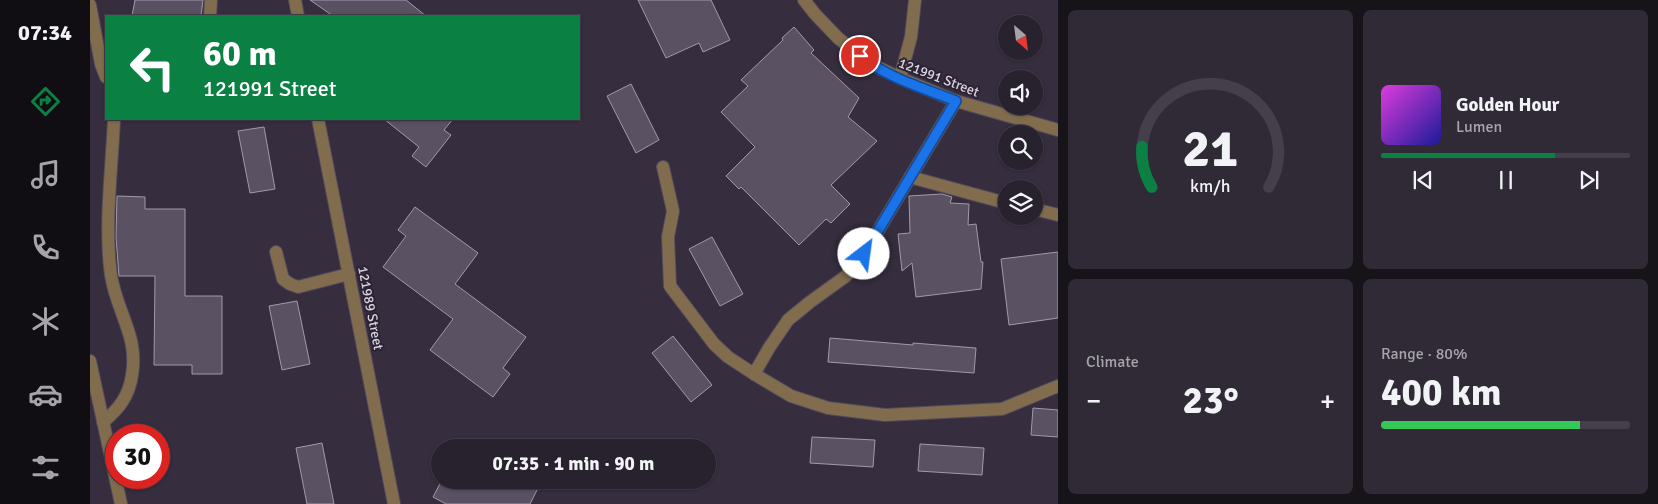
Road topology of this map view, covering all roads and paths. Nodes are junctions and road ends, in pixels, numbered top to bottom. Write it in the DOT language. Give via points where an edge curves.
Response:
graph roads {
  1 [pos="211,0"];
  2 [pos="295,0"];
  3 [pos="804,0"];
  4 [pos="915,0"];
  5 [pos="90,5"];
  6 [pos="210,15"];
  7 [pos="298,15"];
  8 [pos="105,74"];
  9 [pos="900,78"];
  10 [pos="956,101"];
  11 [pos="114,120"];
  12 [pos="318,120"];
  13 [pos="1058,130"];
  14 [pos="663,166"];
  15 [pos="910,177"];
  16 [pos="998,201"];
  17 [pos="1043,211"];
  18 [pos="1058,215"];
  19 [pos="276,252"];
  20 [pos="349,274"];
  21 [pos="90,361"];
  22 [pos="754,374"];
  23 [pos="1058,386"];
  24 [pos="103,422"];
  25 [pos="121,504"];
  26 [pos="394,504"];
  1 -- 6 [label="street"];
  2 -- 7 [label="street"];
  3 -- 9 [label="street, 121991 Street" via="838,38 871,64"];
  4 -- 9 [label="street" via="911,37"];
  5 -- 8 [label="street"];
  9 -- 10 [label="street, 121991 Street"];
  10 -- 13 [label="street, 121991 Street"];
  10 -- 15 [label="street"];
  11 -- 24 [label="street" via="109,246 111,274 130,331 133,374 123,403"];
  12 -- 20 [label="street, 121989 Street"];
  14 -- 22 [label="street" via="673,211 668,237 670,286 714,344"];
  15 -- 16 [label="street"];
  15 -- 22 [label="street" via="864,254 837,283 788,320"];
  17 -- 18 [label="street"];
  19 -- 20 [label="street" via="282,276 294,286"];
  20 -- 26 [label="street, 121989 Street"];
  21 -- 24 [label="street"];
  22 -- 23 [label="street" via="790,396 828,408 885,415 1002,409"];
  24 -- 25 [label="street"];
}
